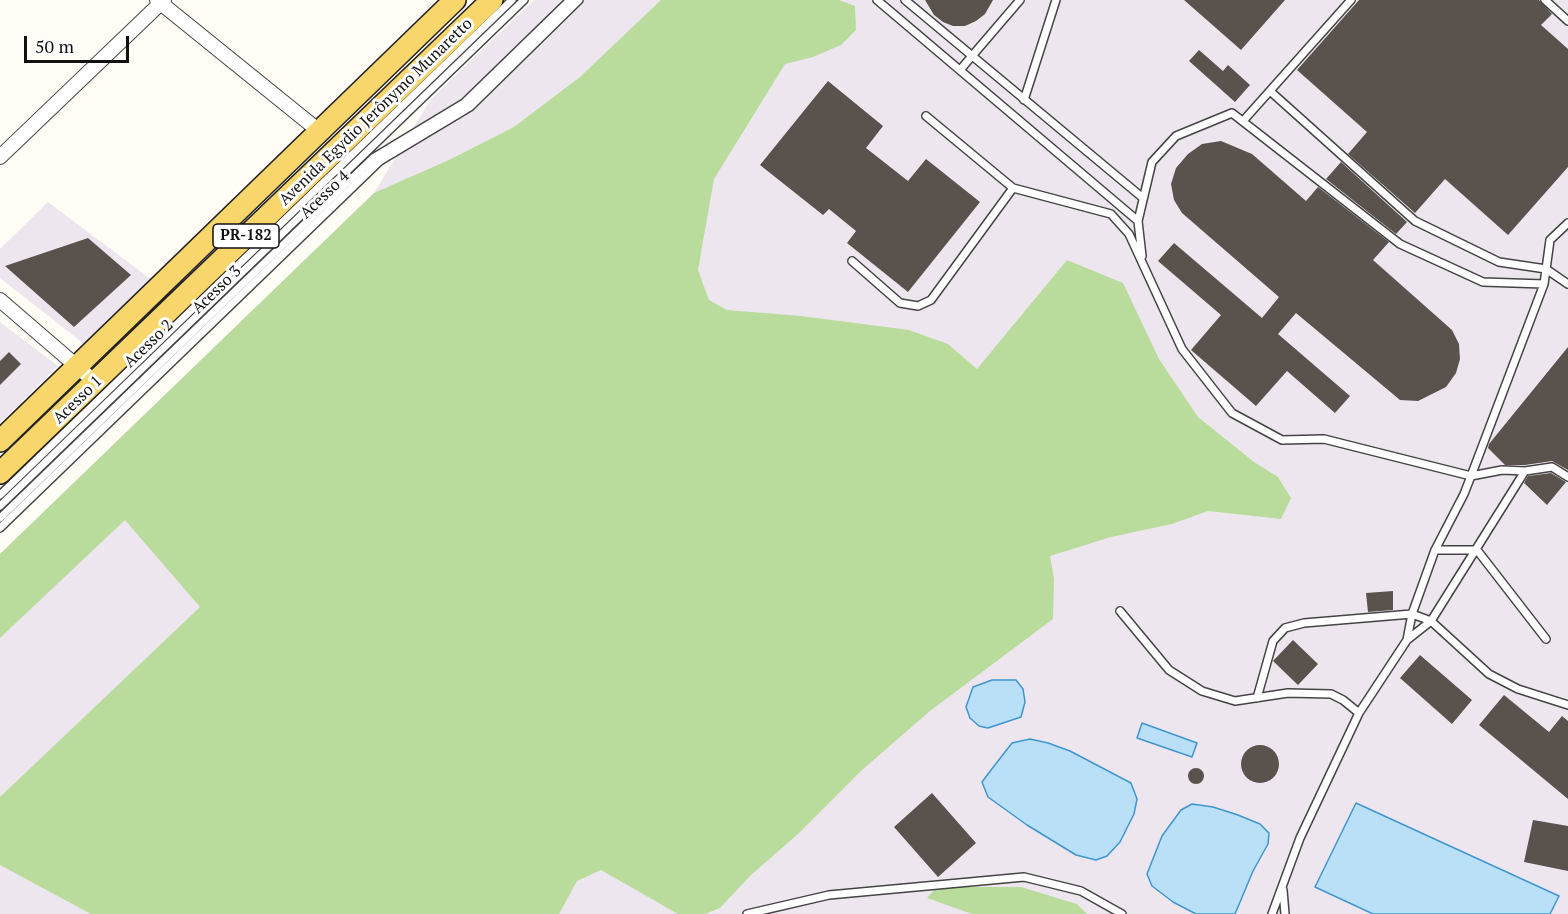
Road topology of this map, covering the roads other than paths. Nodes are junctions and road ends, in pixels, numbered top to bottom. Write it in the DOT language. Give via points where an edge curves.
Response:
graph roads {
  1 [pos="456,0"];
  2 [pos="492,0"];
  3 [pos="512,0"];
  4 [pos="524,0"];
  5 [pos="570,0"];
  6 [pos="579,0"];
  7 [pos="877,0"];
  8 [pos="905,0"];
  9 [pos="1020,0"];
  10 [pos="1056,0"];
  11 [pos="1351,0"];
  12 [pos="1545,0"];
  13 [pos="161,1"];
  14 [pos="1568,21"];
  15 [pos="973,56"];
  16 [pos="960,70"];
  17 [pos="1270,91"];
  18 [pos="1024,100"];
  19 [pos="926,116"];
  20 [pos="1243,121"];
  21 [pos="319,131"];
  22 [pos="0,157"];
  23 [pos="1013,188"];
  24 [pos="1143,198"];
  25 [pos="1138,220"];
  26 [pos="1568,223"];
  27 [pos="852,261"];
  28 [pos="1143,264"];
  29 [pos="1546,268"];
  30 [pos="1544,284"];
  31 [pos="1568,284"];
  32 [pos="0,300"];
  33 [pos="78,365"];
  34 [pos="95,382"];
  35 [pos="0,441"];
  36 [pos="1525,471"];
  37 [pos="0,473"];
  38 [pos="1471,476"];
  39 [pos="1568,477"];
  40 [pos="0,495"];
  41 [pos="0,506"];
  42 [pos="0,518"];
  43 [pos="0,528"];
  44 [pos="1435,550"];
  45 [pos="1477,550"];
  46 [pos="1120,611"];
  47 [pos="1412,614"];
  48 [pos="1431,621"];
  49 [pos="1546,639"];
  50 [pos="1407,640"];
  51 [pos="1257,698"];
  52 [pos="1568,705"];
  53 [pos="1359,713"];
  54 [pos="1282,886"];
  55 [pos="747,914"];
  56 [pos="1122,914"];
  57 [pos="1272,914"];
  58 [pos="1285,914"];
  1 -- 21 [label="main road, Avenida Egydio Jerônymo Munaretto / PR-182"];
  2 -- 34 [label="main road, Avenida Egydio Jerônymo Munaretto / PR-182"];
  3 -- 40 [label="lane, Acesso 1"];
  4 -- 41 [label="lane, Acesso 2"];
  5 -- 42 [label="lane, Acesso 3" via="464,103 373,158"];
  6 -- 43 [label="lane, Acesso 4" via="470,107 380,161"];
  7 -- 16 [label="lane"];
  8 -- 15 [label="lane"];
  9 -- 15 [label="lane"];
  10 -- 18 [label="lane"];
  11 -- 17 [label="lane"];
  12 -- 14 [label="lane"];
  13 -- 21 [label="street"];
  13 -- 22 [label="street"];
  15 -- 16 [label="lane"];
  15 -- 18 [label="lane"];
  16 -- 25 [label="lane"];
  17 -- 20 [label="lane"];
  17 -- 29 [label="lane" via="1415,221 1499,262"];
  18 -- 24 [label="lane"];
  19 -- 23 [label="lane"];
  20 -- 24 [label="lane" via="1232,113 1176,136 1152,162"];
  20 -- 30 [label="lane" via="1400,244 1483,282"];
  21 -- 33 [label="main road, Avenida Egydio Jerônymo Munaretto / PR-182"];
  23 -- 27 [label="lane" via="931,300 918,306 900,303"];
  23 -- 28 [label="lane" via="1111,214 1129,234"];
  24 -- 25 [label="lane"];
  25 -- 28 [label="lane"];
  26 -- 29 [label="lane" via="1550,240"];
  28 -- 38 [label="lane" via="1182,349 1232,413 1282,440 1324,439"];
  29 -- 30 [label="lane"];
  29 -- 31 [label="lane"];
  30 -- 38 [label="lane"];
  32 -- 33 [label="street"];
  33 -- 34 [label="street"];
  33 -- 35 [label="main road, Avenida Egydio Jerônymo Munaretto / PR-182"];
  34 -- 37 [label="main road, Avenida Egydio Jerônymo Munaretto / PR-182"];
  36 -- 38 [label="lane" via="1502,470"];
  36 -- 39 [label="lane" via="1552,467"];
  36 -- 45 [label="lane"];
  38 -- 44 [label="lane"];
  44 -- 45 [label="lane"];
  44 -- 47 [label="lane"];
  45 -- 48 [label="lane"];
  45 -- 49 [label="lane"];
  46 -- 51 [label="lane" via="1169,670 1202,691 1235,701"];
  47 -- 48 [label="lane"];
  47 -- 50 [label="lane"];
  47 -- 51 [label="lane" via="1285,628 1273,641"];
  48 -- 50 [label="lane"];
  48 -- 52 [label="lane" via="1489,674 1518,689"];
  50 -- 53 [label="lane"];
  51 -- 53 [label="lane" via="1288,693 1331,694"];
  53 -- 54 [label="lane" via="1300,838"];
  54 -- 57 [label="lane"];
  54 -- 58 [label="lane"];
  55 -- 56 [label="lane" via="829,895 1024,877 1081,891"];
}
